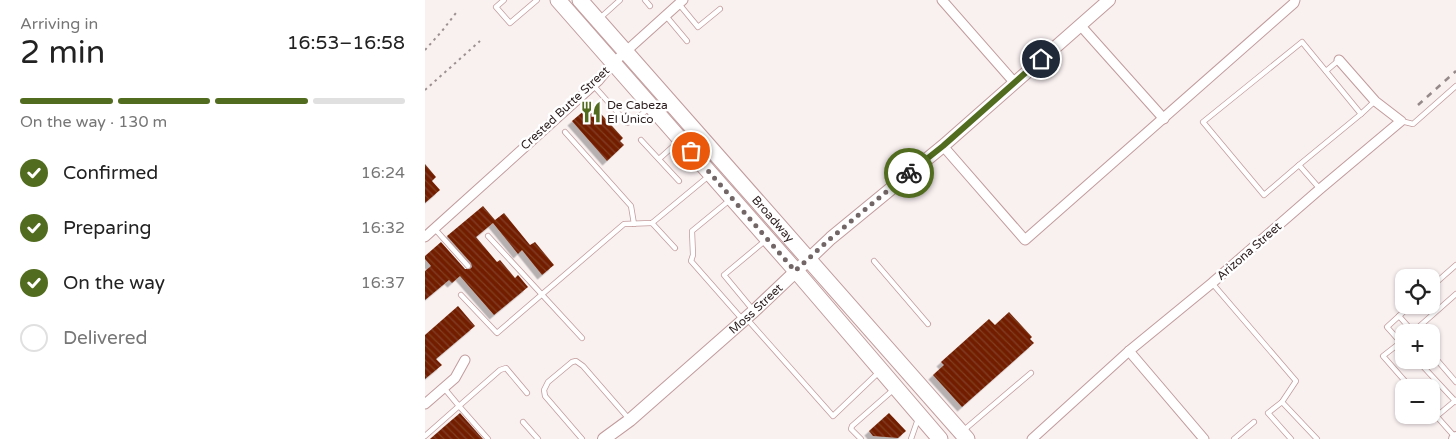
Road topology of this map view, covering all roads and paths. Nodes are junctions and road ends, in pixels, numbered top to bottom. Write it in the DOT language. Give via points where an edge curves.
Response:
graph roads {
  1 [pos="504,0"];
  2 [pos="537,0"];
  3 [pos="558,0"];
  4 [pos="620,0"];
  5 [pos="645,0"];
  6 [pos="942,0"];
  7 [pos="1109,0"];
  8 [pos="1295,0"];
  9 [pos="583,1"];
  10 [pos="677,3"];
  11 [pos="650,6"];
  12 [pos="720,9"];
  13 [pos="456,13"];
  14 [pos="665,16"];
  15 [pos="598,20"];
  16 [pos="1080,25"];
  17 [pos="480,41"];
  18 [pos="687,41"];
  19 [pos="425,50"];
  20 [pos="625,52"];
  21 [pos="1339,60"];
  22 [pos="613,63"];
  23 [pos="1326,71"];
  24 [pos="1014,82"];
  25 [pos="593,85"];
  26 [pos="1456,86"];
  27 [pos="425,90"];
  28 [pos="1375,100"];
  29 [pos="651,106"];
  30 [pos="1361,114"];
  31 [pos="1164,119"];
  32 [pos="1401,121"];
  33 [pos="565,132"];
  34 [pos="641,140"];
  35 [pos="680,140"];
  36 [pos="943,146"];
  37 [pos="659,159"];
  38 [pos="1299,165"];
  39 [pos="711,174"];
  40 [pos="679,181"];
  41 [pos="1320,189"];
  42 [pos="732,198"];
  43 [pos="652,223"];
  44 [pos="634,224"];
  45 [pos="434,228"];
  46 [pos="488,236"];
  47 [pos="425,237"];
  48 [pos="767,239"];
  49 [pos="675,248"];
  50 [pos="808,259"];
  51 [pos="873,261"];
  52 [pos="1456,265"];
  53 [pos="468,266"];
  54 [pos="795,271"];
  55 [pos="1440,279"];
  56 [pos="1212,283"];
  57 [pos="542,294"];
  58 [pos="1456,294"];
  59 [pos="461,295"];
  60 [pos="748,316"];
  61 [pos="1399,316"];
  62 [pos="928,324"];
  63 [pos="1406,324"];
  64 [pos="1422,324"];
  65 [pos="1395,336"];
  66 [pos="582,338"];
  67 [pos="1395,348"];
  68 [pos="1129,351"];
  69 [pos="465,360"];
  70 [pos="1440,363"];
  71 [pos="1426,369"];
  72 [pos="881,370"];
  73 [pos="1031,372"];
  74 [pos="1403,379"];
  75 [pos="1456,382"];
  76 [pos="896,387"];
  77 [pos="444,388"];
  78 [pos="527,393"];
  79 [pos="1456,401"];
  80 [pos="1283,402"];
  81 [pos="425,404"];
  82 [pos="459,406"];
  83 [pos="1440,414"];
  84 [pos="919,415"];
  85 [pos="1440,419"];
  86 [pos="630,420"];
  87 [pos="523,422"];
  88 [pos="1254,422"];
  89 [pos="964,435"];
  90 [pos="425,436"];
  91 [pos="1456,438"];
  92 [pos="488,439"];
  93 [pos="538,439"];
  94 [pos="583,439"];
  95 [pos="605,439"];
  96 [pos="861,439"];
  97 [pos="911,439"];
  98 [pos="940,439"];
  99 [pos="1032,439"];
  100 [pos="1204,439"];
  101 [pos="1234,439"];
  102 [pos="1291,439"];
  103 [pos="1317,439"];
  1 -- 2 [label="lane" via="496,7 510,23"];
  3 -- 22 [label="main road, Broadway"];
  4 -- 15 [label="lane"];
  5 -- 11 [label="lane"];
  6 -- 24 [label="street"];
  7 -- 16 [label="street, Moss Street"];
  8 -- 31 [label="street"];
  9 -- 15 [label="main road, Broadway"];
  10 -- 12 [label="lane" via="698,27"];
  10 -- 14 [label="street, Crested Butte Street"];
  13 -- 19 [label="path"];
  14 -- 18 [label="lane"];
  14 -- 20 [label="street, Crested Butte Street"];
  15 -- 20 [label="main road, Broadway"];
  16 -- 24 [label="street, Moss Street"];
  16 -- 31 [label="street"];
  17 -- 27 [label="path"];
  20 -- 22 [label="street, Crested Butte Street"];
  20 -- 50 [label="main road, Broadway"];
  21 -- 23 [label="lane"];
  21 -- 28 [label="street"];
  22 -- 25 [label="street, Crested Butte Street"];
  22 -- 29 [label="main road, Broadway"];
  23 -- 30 [label="lane"];
  23 -- 38 [label="lane" via="1302,42 1203,122 1264,195"];
  24 -- 36 [label="street, Moss Street"];
  25 -- 29 [label="lane" via="627,123"];
  25 -- 45 [label="street, Crested Butte Street"];
  26 -- 32 [label="lane" via="1413,124"];
  28 -- 30 [label="lane"];
  28 -- 32 [label="street"];
  29 -- 35 [label="main road, Broadway"];
  30 -- 38 [label="lane"];
  31 -- 36 [label="street" via="1025,240"];
  32 -- 41 [label="street, Arizona Street"];
  33 -- 44 [label="lane" via="631,206"];
  34 -- 37 [label="lane"];
  35 -- 37 [label="lane"];
  35 -- 39 [label="main road, Broadway"];
  36 -- 50 [label="street, Moss Street"];
  37 -- 40 [label="lane"];
  38 -- 41 [label="lane"];
  39 -- 42 [label="main road, Broadway"];
  39 -- 43 [label="lane"];
  41 -- 56 [label="street, Arizona Street"];
  42 -- 48 [label="main road, Broadway"];
  42 -- 60 [label="lane" via="692,231 691,261"];
  43 -- 44 [label="lane"];
  43 -- 49 [label="lane"];
  44 -- 57 [label="lane" via="623,224"];
  45 -- 47 [label="street, Crested Butte Street"];
  45 -- 53 [label="lane"];
  46 -- 57 [label="lane"];
  48 -- 54 [label="main road, Broadway"];
  48 -- 60 [label="lane" via="724,275"];
  50 -- 54 [label="street, Moss Street"];
  50 -- 89 [label="main road, Broadway"];
  51 -- 62 [label="lane"];
  52 -- 55 [label="lane"];
  54 -- 60 [label="street, Moss Street"];
  54 -- 72 [label="main road, Broadway"];
  56 -- 68 [label="street, Arizona Street"];
  56 -- 80 [label="lane" via="1296,381"];
  57 -- 59 [label="lane" via="497,333"];
  57 -- 66 [label="lane"];
  58 -- 64 [label="lane"];
  60 -- 72 [label="lane" via="833,416"];
  60 -- 86 [label="street, Moss Street"];
  61 -- 63 [label="lane"];
  61 -- 65 [label="lane" via="1387,327"];
  67 -- 74 [label="lane" via="1383,356"];
  68 -- 99 [label="street, Arizona Street"];
  68 -- 100 [label="street"];
  69 -- 77 [label="street" via="455,378"];
  70 -- 75 [label="lane"];
  71 -- 79 [label="lane"];
  72 -- 76 [label="main road, Broadway"];
  73 -- 89 [label="lane"];
  76 -- 84 [label="main road, Broadway"];
  76 -- 96 [label="lane" via="852,426 853,432"];
  77 -- 81 [label="street"];
  77 -- 82 [label="lane"];
  78 -- 82 [label="lane" via="506,368"];
  79 -- 83 [label="lane"];
  80 -- 102 [label="lane" via="1268,413"];
  80 -- 103 [label="lane"];
  82 -- 90 [label="lane"];
  82 -- 92 [label="lane"];
  84 -- 97 [label="lane"];
  84 -- 98 [label="main road, Broadway"];
  85 -- 91 [label="lane"];
  86 -- 94 [label="lane" via="583,366 572,362 548,382 544,390 545,396"];
  86 -- 95 [label="street, Moss Street"];
  87 -- 93 [label="lane"];
  88 -- 101 [label="lane"];
}
